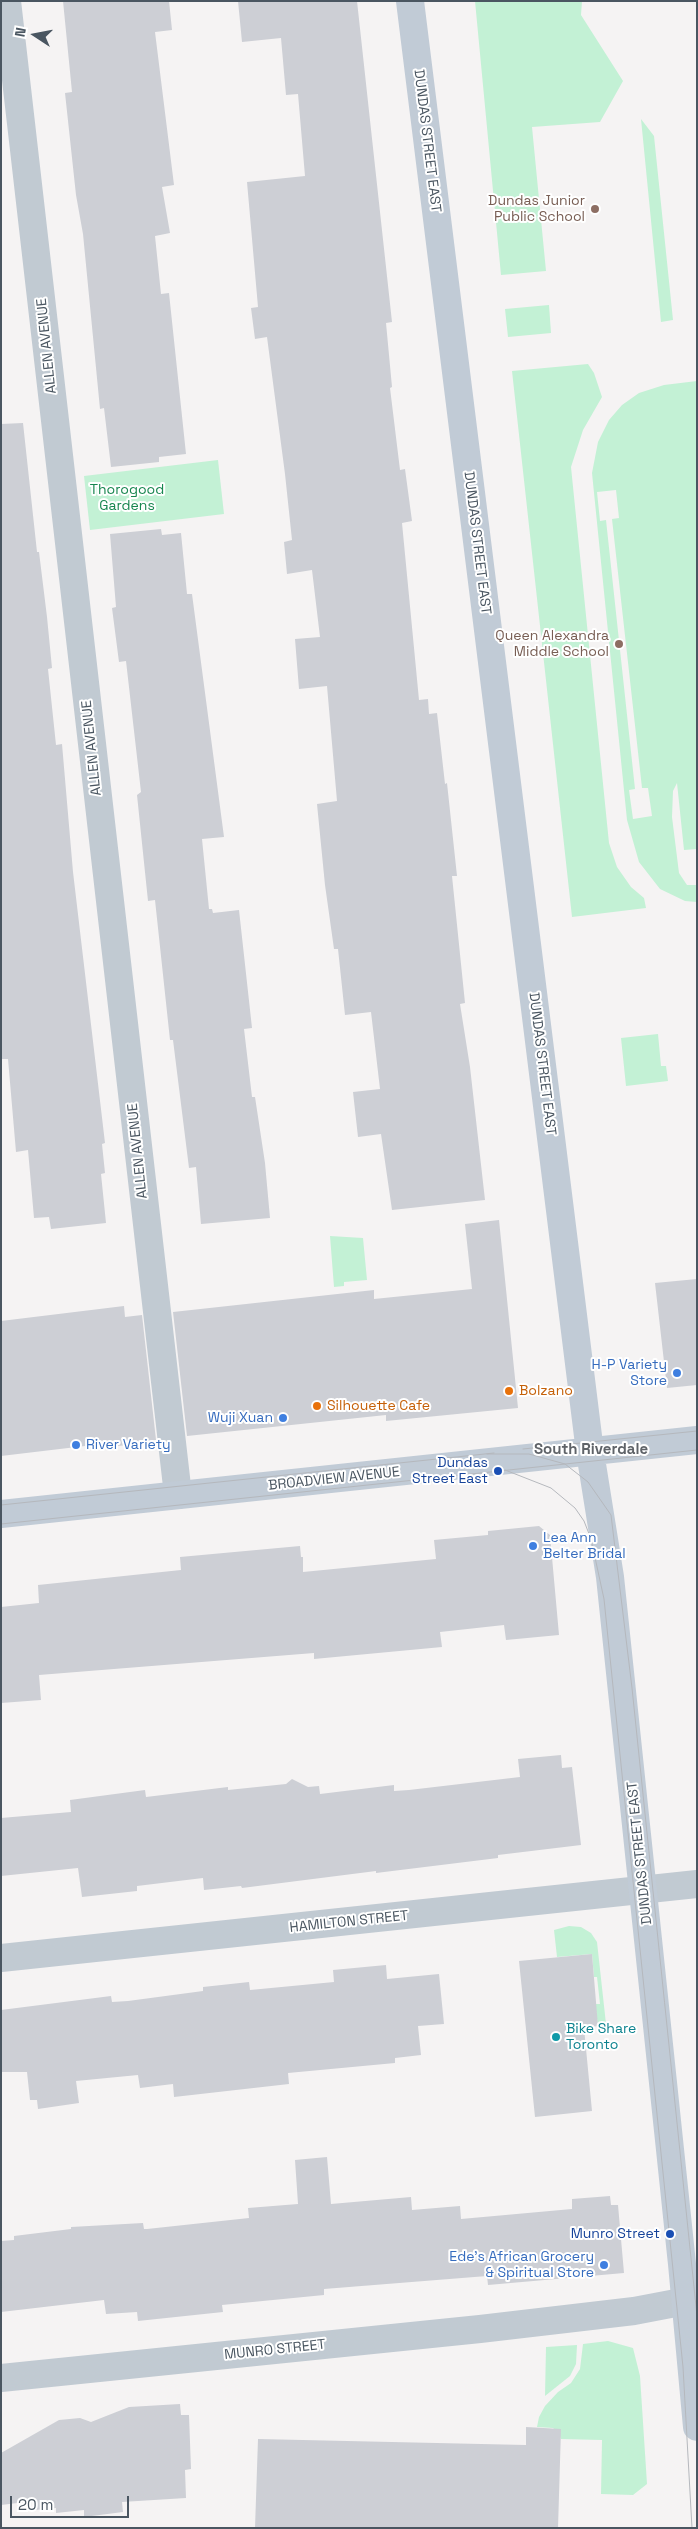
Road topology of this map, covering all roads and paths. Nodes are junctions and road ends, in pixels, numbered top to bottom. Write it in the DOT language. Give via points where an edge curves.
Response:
graph roads {
  1 [pos="7,1"];
  2 [pos="410,1"];
  3 [pos="697,1440"];
  4 [pos="590,1452"];
  5 [pos="178,1495"];
  6 [pos="1,1514"];
  7 [pos="697,1884"];
  8 [pos="644,1890"];
  9 [pos="1,1958"];
  10 [pos="691,2300"];
  11 [pos="1,2378"];
  12 [pos="697,2426"];
  1 -- 5 [label="street, ALLEN AVENUE"];
  2 -- 4 [label="street, DUNDAS STREET EAST"];
  3 -- 4 [label="street, BROADVIEW AVENUE"];
  4 -- 5 [label="street, BROADVIEW AVENUE"];
  4 -- 8 [label="street, DUNDAS STREET EAST" via="610,1577"];
  5 -- 6 [label="street, BROADVIEW AVENUE"];
  7 -- 8 [label="street, HAMILTON STREET"];
  8 -- 9 [label="street, HAMILTON STREET"];
  8 -- 10 [label="street, DUNDAS STREET EAST"];
  10 -- 11 [label="street, MUNRO STREET" via="634,2311 480,2329"];
  10 -- 12 [label="street, DUNDAS STREET EAST"];
}
